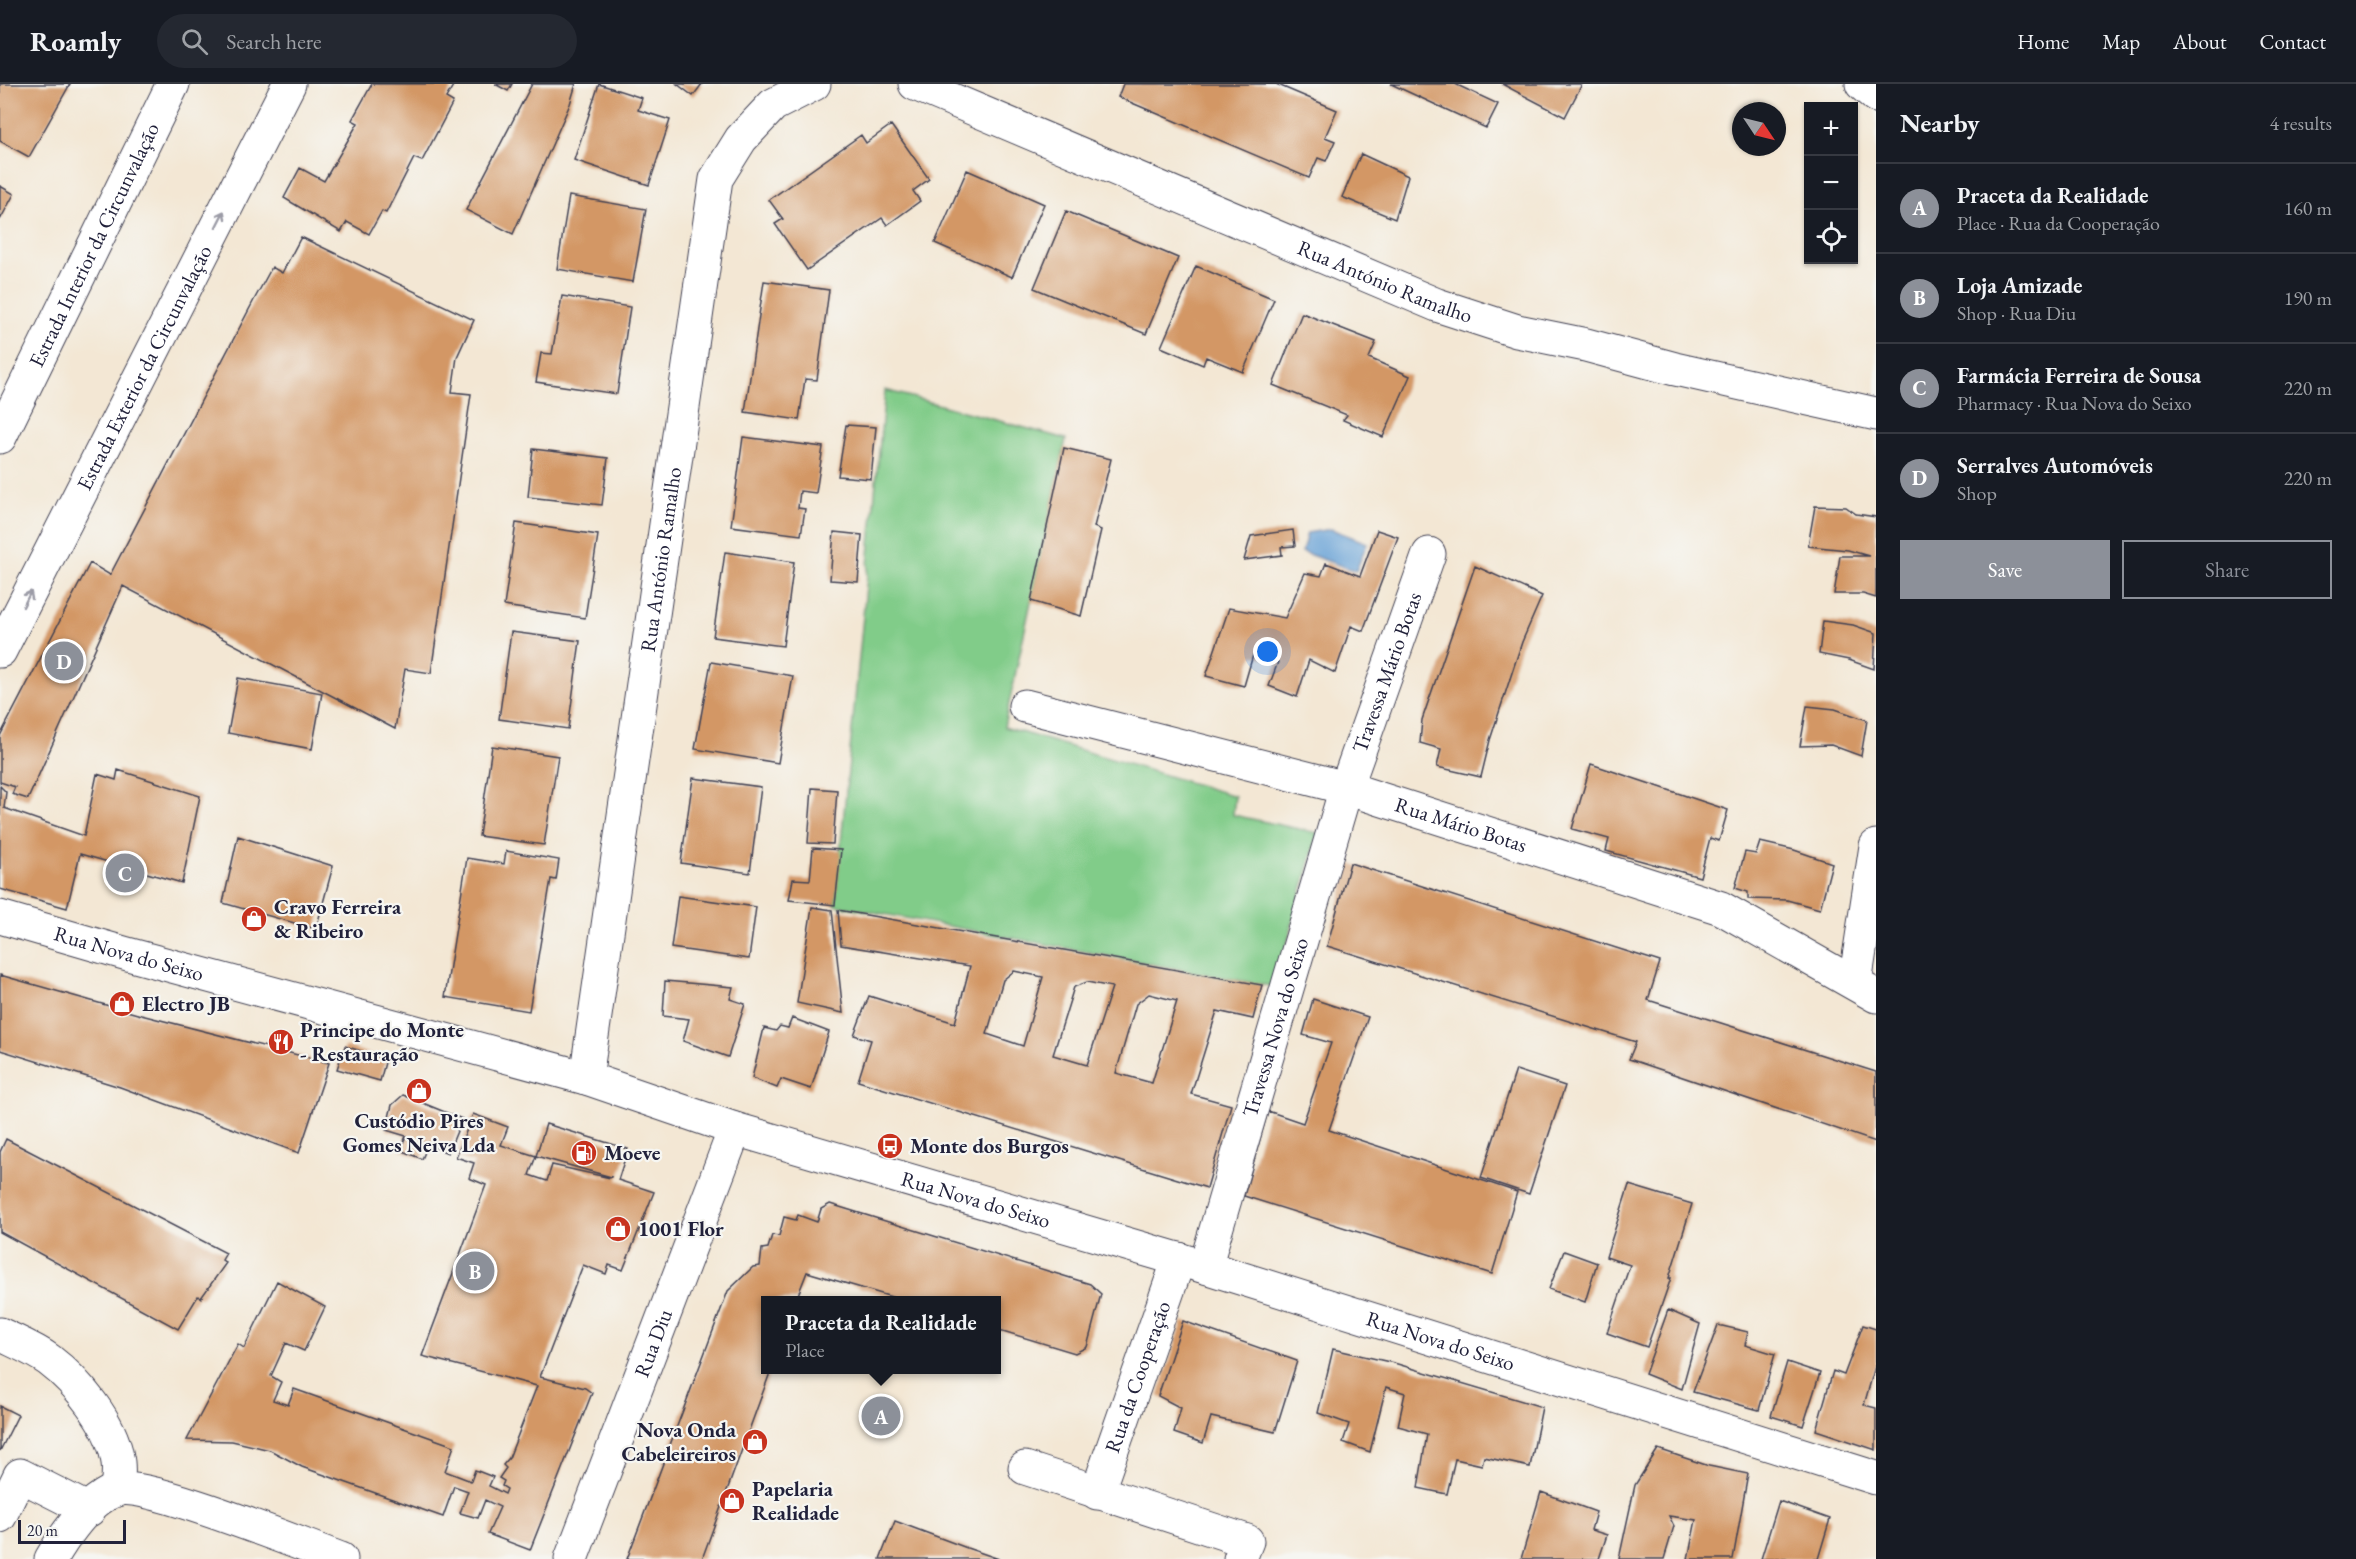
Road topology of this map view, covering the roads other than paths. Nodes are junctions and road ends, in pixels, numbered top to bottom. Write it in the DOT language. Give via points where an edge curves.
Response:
graph roads {
  1 [pos="173,84"];
  2 [pos="289,84"];
  3 [pos="814,84"];
  4 [pos="915,84"];
  5 [pos="1862,84"];
  6 [pos="1876,96"];
  7 [pos="1876,414"];
  8 [pos="0,437"];
  9 [pos="1429,554"];
  10 [pos="0,651"];
  11 [pos="1025,706"];
  12 [pos="1346,788"];
  13 [pos="1876,846"];
  14 [pos="0,917"];
  15 [pos="1865,989"];
  16 [pos="586,1078"];
  17 [pos="735,1129"];
  18 [pos="1192,1263"];
  19 [pos="0,1334"];
  20 [pos="1025,1468"];
  21 [pos="1876,1478"];
  22 [pos="117,1490"];
  23 [pos="1096,1493"];
  24 [pos="88,1510"];
  25 [pos="0,1516"];
  26 [pos="51,1559"];
  27 [pos="341,1559"];
  28 [pos="571,1559"];
  29 [pos="1240,1559"];
  1 -- 8 [label="street, Estrada Interior da Circunvalação"];
  10 -- 2 [label="street, Estrada Exterior da Circunvalação, one-way"];
  3 -- 16 [label="street, Rua António Ramalho" via="773,105 741,139 716,180"];
  4 -- 7 [label="street, Rua António Ramalho" via="1437,305 1517,332"];
  5 -- 6 [label="street"];
  9 -- 12 [label="street, Travessa Mário Botas"];
  11 -- 12 [label="street, Rua Mário Botas"];
  12 -- 15 [label="street, Rua Mário Botas" via="1721,908"];
  12 -- 18 [label="street, Travessa Nova do Seixo"];
  13 -- 15 [label="street"];
  14 -- 16 [label="street, Rua Nova do Seixo"];
  16 -- 17 [label="street, Rua Nova do Seixo"];
  17 -- 18 [label="street, Rua Nova do Seixo"];
  17 -- 28 [label="street, Rua Diu"];
  18 -- 21 [label="street, Rua Nova do Seixo"];
  18 -- 23 [label="street, Rua da Cooperação"];
  19 -- 22 [label="street" via="48,1359 92,1405 107,1428 117,1457"];
  20 -- 23 [label="street"];
  22 -- 24 [label="street"];
  22 -- 27 [label="street" via="142,1490 165,1496"];
  23 -- 29 [label="street" via="1247,1541"];
  24 -- 25 [label="street" via="20,1475"];
  24 -- 26 [label="street" via="64,1536"];
}
